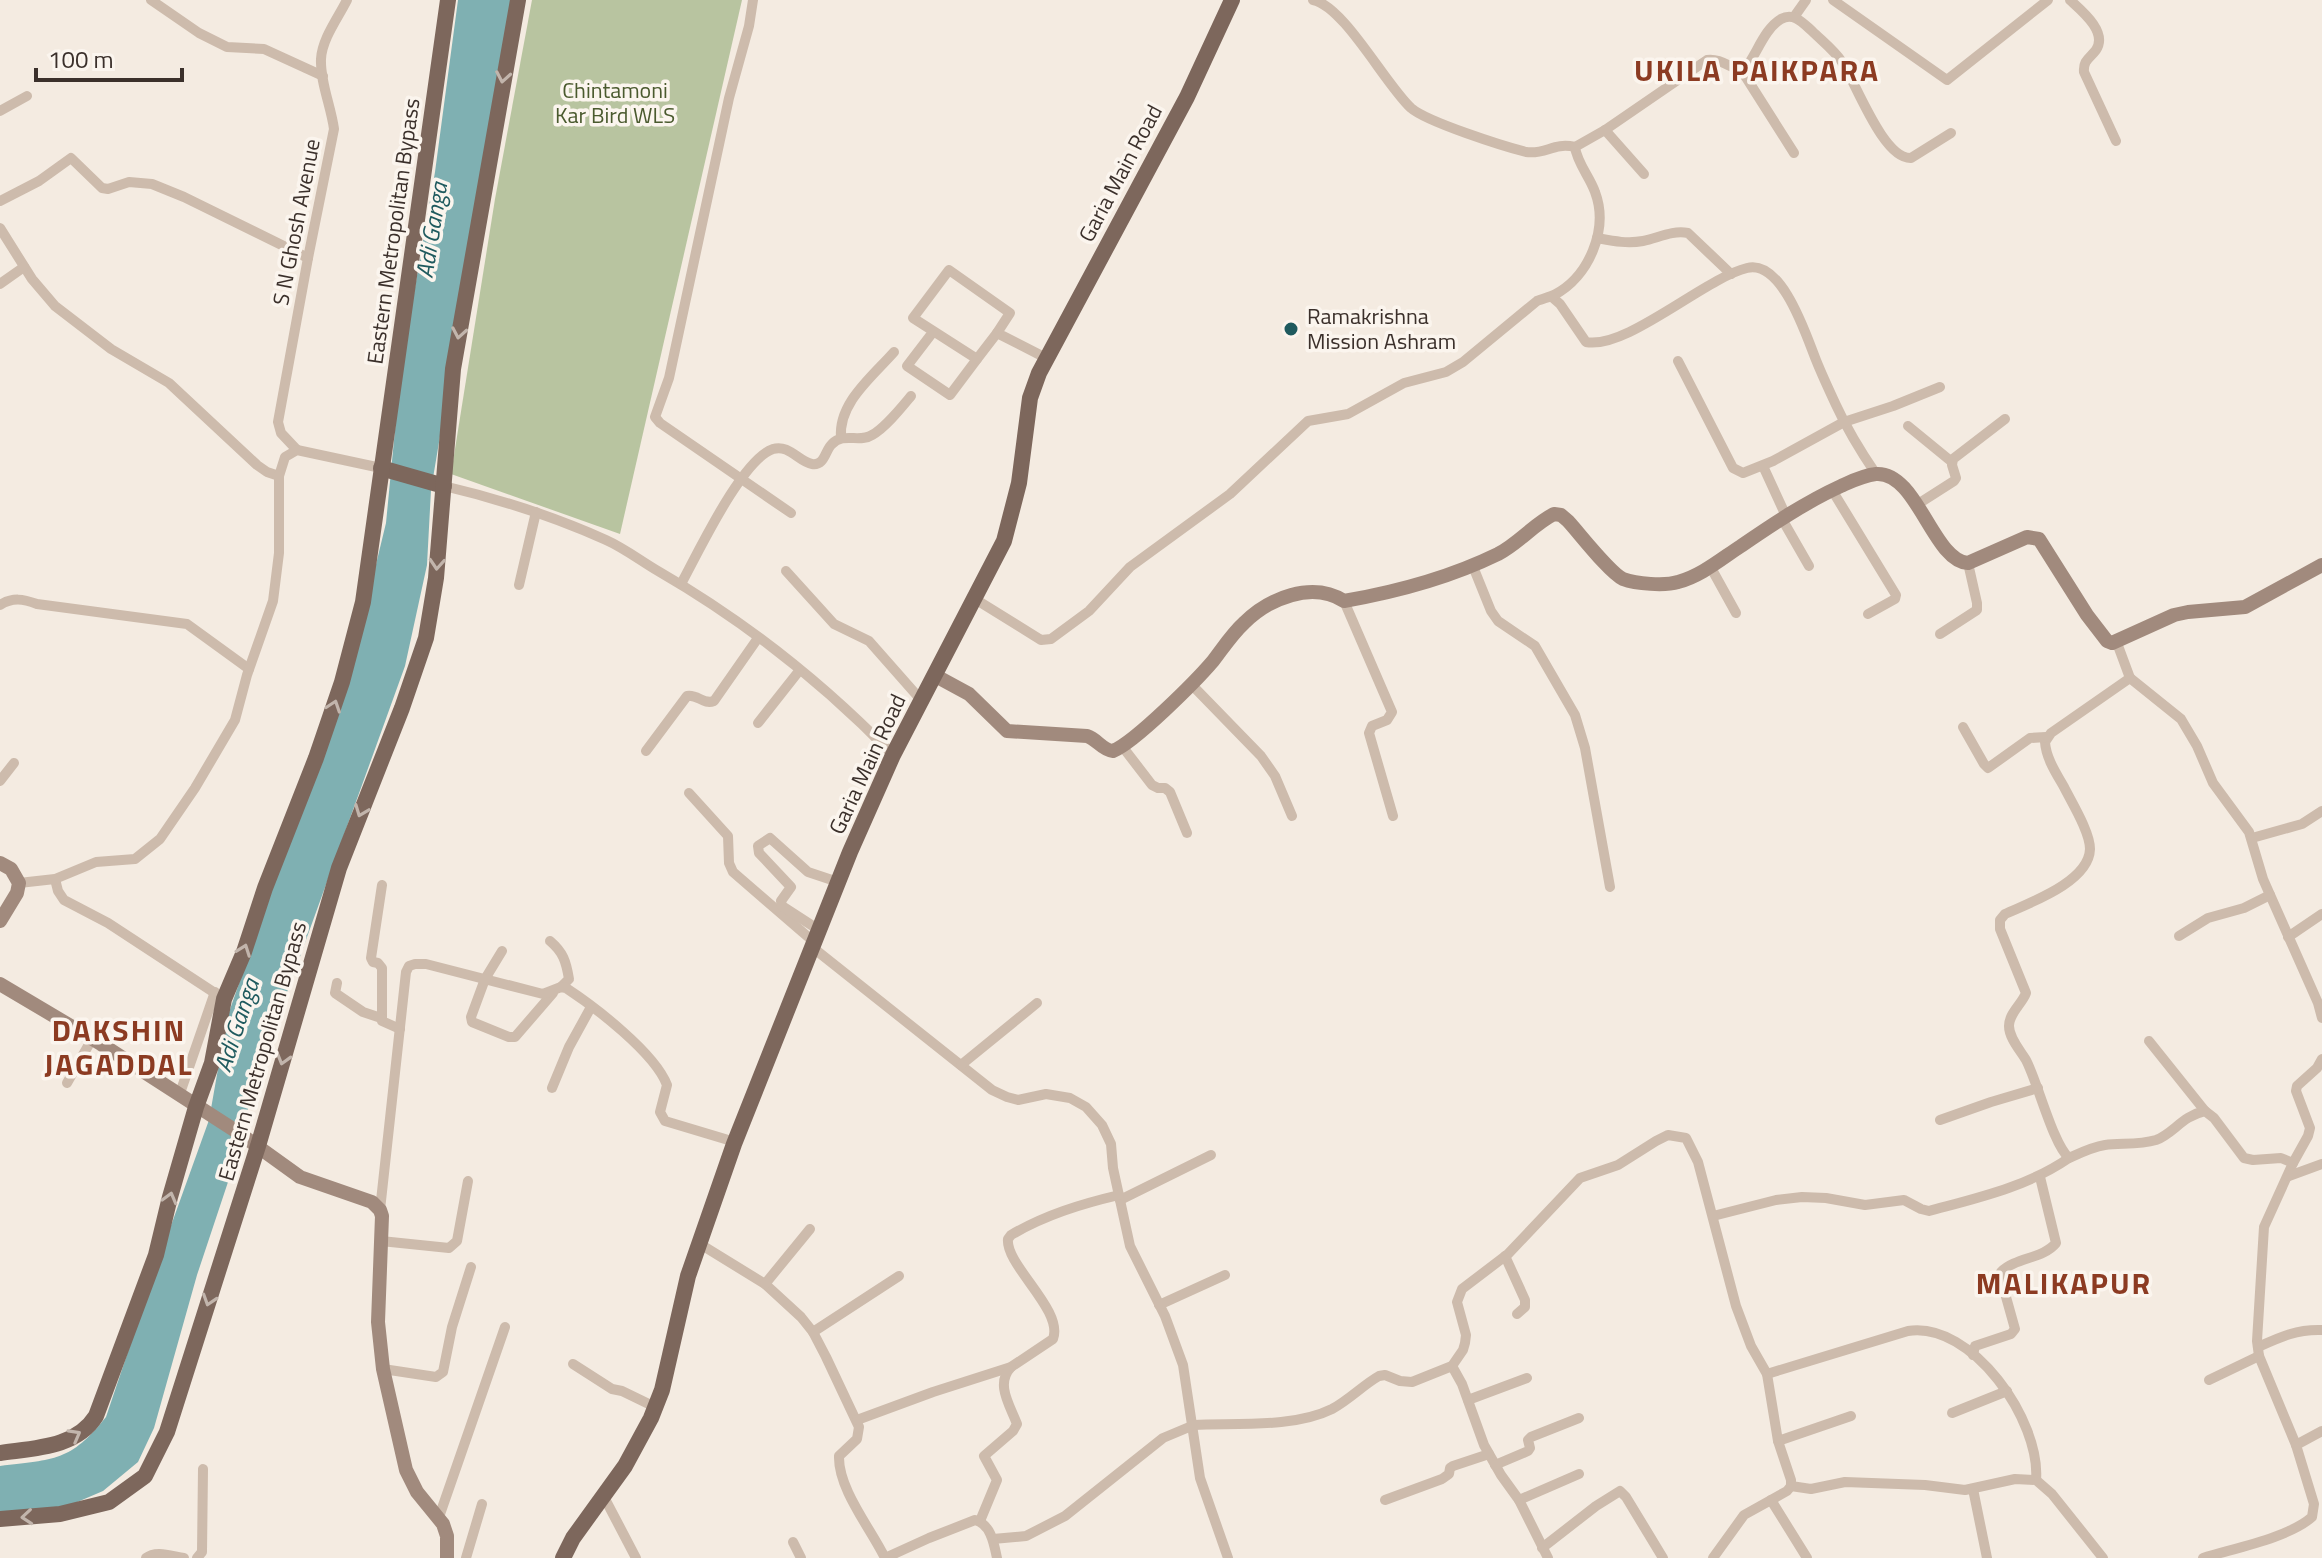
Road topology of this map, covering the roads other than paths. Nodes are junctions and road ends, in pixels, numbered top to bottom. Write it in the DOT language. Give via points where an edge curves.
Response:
graph roads {
  1 [pos="151,0"];
  2 [pos="347,0"];
  3 [pos="448,0"];
  4 [pos="518,0"];
  5 [pos="753,0"];
  6 [pos="1232,0"];
  7 [pos="1313,0"];
  8 [pos="1806,0"];
  9 [pos="1833,0"];
  10 [pos="2048,0"];
  11 [pos="2070,0"];
  12 [pos="1794,17"];
  13 [pos="1742,71"];
  14 [pos="323,76"];
  15 [pos="27,96"];
  16 [pos="0,111"];
  17 [pos="1605,130"];
  18 [pos="1951,133"];
  19 [pos="2116,141"];
  20 [pos="1575,147"];
  21 [pos="1794,153"];
  22 [pos="1644,174"];
  23 [pos="0,201"];
  24 [pos="0,228"];
  25 [pos="1597,238"];
  26 [pos="308,258"];
  27 [pos="24,267"];
  28 [pos="1731,274"];
  29 [pos="0,284"];
  30 [pos="1552,297"];
  31 [pos="933,332"];
  32 [pos="997,333"];
  33 [pos="894,352"];
  34 [pos="1046,358"];
  35 [pos="977,359"];
  36 [pos="1678,361"];
  37 [pos="1940,387"];
  38 [pos="911,396"];
  39 [pos="2005,419"];
  40 [pos="1844,422"];
  41 [pos="1908,426"];
  42 [pos="841,438"];
  43 [pos="297,450"];
  44 [pos="1952,462"];
  45 [pos="1763,466"];
  46 [pos="381,468"];
  47 [pos="1876,474"];
  48 [pos="279,476"];
  49 [pos="740,478"];
  50 [pos="444,486"];
  51 [pos="1832,490"];
  52 [pos="1918,504"];
  53 [pos="536,512"];
  54 [pos="791,513"];
  55 [pos="1784,518"];
  56 [pos="1968,563"];
  57 [pos="1472,564"];
  58 [pos="2322,565"];
  59 [pos="1710,566"];
  60 [pos="1809,566"];
  61 [pos="786,571"];
  62 [pos="681,584"];
  63 [pos="519,585"];
  64 [pos="975,599"];
  65 [pos="1344,601"];
  66 [pos="0,605"];
  67 [pos="1736,613"];
  68 [pos="1868,614"];
  69 [pos="1940,634"];
  70 [pos="758,638"];
  71 [pos="2117,643"];
  72 [pos="249,669"];
  73 [pos="799,671"];
  74 [pos="934,675"];
  75 [pos="2130,678"];
  76 [pos="1191,684"];
  77 [pos="921,700"];
  78 [pos="758,723"];
  79 [pos="1963,727"];
  80 [pos="2046,737"];
  81 [pos="1122,746"];
  82 [pos="646,751"];
  83 [pos="893,755"];
  84 [pos="14,763"];
  85 [pos="0,781"];
  86 [pos="689,793"];
  87 [pos="2322,811"];
  88 [pos="1292,816"];
  89 [pos="1393,816"];
  90 [pos="1187,833"];
  91 [pos="2252,838"];
  92 [pos="0,863"];
  93 [pos="55,879"];
  94 [pos="838,882"];
  95 [pos="19,883"];
  96 [pos="382,885"];
  97 [pos="1610,887"];
  98 [pos="2270,895"];
  99 [pos="2322,914"];
  100 [pos="0,921"];
  101 [pos="2179,936"];
  102 [pos="2288,937"];
  103 [pos="815,940"];
  104 [pos="550,941"];
  105 [pos="502,951"];
  106 [pos="485,979"];
  107 [pos="337,983"];
  108 [pos="0,984"];
  109 [pos="559,988"];
  110 [pos="219,996"];
  111 [pos="2320,1002"];
  112 [pos="1037,1003"];
  113 [pos="591,1007"];
  114 [pos="381,1018"];
  115 [pos="2322,1018"];
  116 [pos="400,1029"];
  117 [pos="92,1039"];
  118 [pos="2149,1041"];
  119 [pos="2322,1059"];
  120 [pos="961,1065"];
  121 [pos="67,1083"];
  122 [pos="552,1088"];
  123 [pos="2038,1088"];
  124 [pos="179,1096"];
  125 [pos="202,1111"];
  126 [pos="2205,1111"];
  127 [pos="1940,1120"];
  128 [pos="735,1142"];
  129 [pos="258,1146"];
  130 [pos="1211,1155"];
  131 [pos="2069,1158"];
  132 [pos="2293,1163"];
  133 [pos="2322,1164"];
  134 [pos="2289,1176"];
  135 [pos="2040,1177"];
  136 [pos="468,1181"];
  137 [pos="1119,1198"];
  138 [pos="380,1210"];
  139 [pos="1713,1216"];
  140 [pos="810,1229"];
  141 [pos="381,1241"];
  142 [pos="700,1244"];
  143 [pos="1505,1256"];
  144 [pos="471,1267"];
  145 [pos="1225,1275"];
  146 [pos="899,1276"];
  147 [pos="765,1284"];
  148 [pos="1159,1305"];
  149 [pos="1517,1314"];
  150 [pos="505,1327"];
  151 [pos="2322,1330"];
  152 [pos="813,1332"];
  153 [pos="2258,1351"];
  154 [pos="1973,1355"];
  155 [pos="573,1364"];
  156 [pos="1452,1366"];
  157 [pos="1011,1367"];
  158 [pos="383,1369"];
  159 [pos="1767,1374"];
  160 [pos="1527,1378"];
  161 [pos="2209,1380"];
  162 [pos="2007,1391"];
  163 [pos="1468,1400"];
  164 [pos="655,1407"];
  165 [pos="1952,1413"];
  166 [pos="1851,1416"];
  167 [pos="1579,1418"];
  168 [pos="857,1420"];
  169 [pos="1194,1425"];
  170 [pos="2322,1431"];
  171 [pos="1778,1441"];
  172 [pos="2296,1445"];
  173 [pos="0,1453"];
  174 [pos="1489,1454"];
  175 [pos="1495,1465"];
  176 [pos="203,1469"];
  177 [pos="1579,1474"];
  178 [pos="2036,1480"];
  179 [pos="1791,1486"];
  180 [pos="1973,1489"];
  181 [pos="603,1495"];
  182 [pos="1385,1500"];
  183 [pos="1519,1500"];
  184 [pos="1771,1500"];
  185 [pos="482,1504"];
  186 [pos="439,1517"];
  187 [pos="0,1519"];
  188 [pos="980,1521"];
  189 [pos="993,1539"];
  190 [pos="793,1542"];
  191 [pos="1545,1553"];
  192 [pos="146,1558"];
  193 [pos="184,1558"];
  194 [pos="197,1558"];
  195 [pos="447,1558"];
  196 [pos="466,1558"];
  197 [pos="563,1558"];
  198 [pos="636,1558"];
  199 [pos="801,1558"];
  200 [pos="885,1558"];
  201 [pos="997,1558"];
  202 [pos="1228,1558"];
  203 [pos="1663,1558"];
  204 [pos="1715,1558"];
  205 [pos="1807,1558"];
  206 [pos="1987,1558"];
  207 [pos="2103,1558"];
  208 [pos="2203,1558"];
  1 -- 14 [label="street" via="227,47 264,49"];
  2 -- 14 [label="street, S N Ghosh Avenue" via="325,43"];
  3 -- 46 [label="main road, Eastern Metropolitan Bypass"];
  4 -- 50 [label="main road, Eastern Metropolitan Bypass, one-way" via="453,369"];
  5 -- 49 [label="street" via="669,378 655,417"];
  6 -- 34 [label="main road, Garia Main Road" via="1187,97"];
  7 -- 20 [label="street" via="1330,8 1420,114 1526,152"];
  8 -- 12 [label="street"];
  9 -- 10 [label="street" via="1947,80"];
  11 -- 19 [label="street" via="2098,33 2100,42 2084,72"];
  12 -- 13 [label="street" via="1775,23"];
  12 -- 18 [label="street" via="1842,63 1897,155 1911,158"];
  13 -- 17 [label="street" via="1707,60"];
  13 -- 21 [label="street"];
  14 -- 26 [label="street, S N Ghosh Avenue" via="334,129"];
  15 -- 16 [label="street"];
  17 -- 20 [label="street"];
  17 -- 22 [label="street"];
  20 -- 25 [label="street" via="1596,194"];
  23 -- 26 [label="street" via="71,158 102,188 152,184"];
  24 -- 27 [label="street"];
  25 -- 28 [label="street" via="1633,242 1688,233"];
  25 -- 30 [label="street" via="1583,268"];
  26 -- 43 [label="street, S N Ghosh Avenue" via="278,422"];
  27 -- 29 [label="street"];
  27 -- 48 [label="street" via="55,306 111,349 169,383 257,465"];
  28 -- 30 [label="street" via="1640,326 1593,343 1586,342"];
  28 -- 40 [label="street" via="1761,268 1788,296"];
  30 -- 64 [label="street" via="1537,301 1446,372 1404,383 1348,414 1308,421 1247,480 1148,552 1089,611 1051,639 1041,640"];
  31 -- 32 [label="street" via="913,317 949,270 1010,313"];
  31 -- 35 [label="street"];
  31 -- 35 [label="street" via="907,366 948,395"];
  32 -- 34 [label="street"];
  32 -- 35 [label="street"];
  33 -- 42 [label="street" via="849,404"];
  34 -- 64 [label="main road, Garia Main Road" via="1030,398 1012,516"];
  36 -- 45 [label="street" via="1733,468 1743,473"];
  37 -- 40 [label="street"];
  38 -- 42 [label="street" via="874,435"];
  39 -- 44 [label="street"];
  40 -- 45 [label="street"];
  40 -- 47 [label="street"];
  41 -- 44 [label="street"];
  42 -- 49 [label="street" via="818,464 782,448 771,449"];
  43 -- 46 [label="street"];
  43 -- 48 [label="street" via="285,457"];
  44 -- 52 [label="street" via="1954,481"];
  45 -- 55 [label="street"];
  46 -- 50 [label="main road"];
  110 -- 46 [label="main road, Eastern Metropolitan Bypass, one-way" via="244,952 342,682 363,602"];
  47 -- 51 [label="street"];
  47 -- 52 [label="street" via="1894,479"];
  48 -- 72 [label="street" via="276,587"];
  49 -- 54 [label="street"];
  49 -- 62 [label="street"];
  50 -- 53 [label="street"];
  50 -- 129 [label="main road, Eastern Metropolitan Bypass, one-way" via="426,638 339,868"];
  51 -- 55 [label="street"];
  51 -- 68 [label="street" via="1896,595"];
  52 -- 56 [label="street" via="1951,557"];
  53 -- 62 [label="street" via="606,540"];
  53 -- 63 [label="street"];
  55 -- 59 [label="street"];
  55 -- 60 [label="street"];
  56 -- 69 [label="street" via="1977,610"];
  56 -- 71 [label="street" via="2027,537 2039,539 2101,634"];
  57 -- 59 [label="street" via="1500,553 1554,514 1568,521 1623,579 1667,585"];
  57 -- 65 [label="street"];
  57 -- 97 [label="street" via="1491,611 1535,646 1575,715"];
  58 -- 71 [label="street" via="2245,607 2174,615"];
  59 -- 67 [label="street"];
  61 -- 77 [label="street" via="834,624 869,641"];
  62 -- 70 [label="street"];
  64 -- 74 [label="main road, Garia Main Road"];
  65 -- 76 [label="street" via="1318,591 1301,592 1265,607 1242,624"];
  65 -- 89 [label="street" via="1392,712 1369,733"];
  66 -- 72 [label="street" via="21,599 187,624"];
  70 -- 73 [label="street"];
  70 -- 82 [label="street" via="714,701 687,696"];
  71 -- 75 [label="street"];
  72 -- 93 [label="street" via="228,734 160,839 135,859 96,862"];
  73 -- 78 [label="street"];
  73 -- 83 [label="street"];
  74 -- 77 [label="main road, Garia Main Road"];
  74 -- 81 [label="street" via="969,694 1007,731 1087,736 1108,751"];
  75 -- 80 [label="street"];
  75 -- 91 [label="street" via="2181,719 2213,783"];
  76 -- 81 [label="street"];
  76 -- 88 [label="street" via="1261,756"];
  77 -- 83 [label="main road, Garia Main Road"];
  79 -- 80 [label="street" via="1988,768 2030,738"];
  80 -- 123 [label="street" via="2045,749 2090,847 2086,861 2062,886 2000,920 2026,993 2009,1029"];
  81 -- 90 [label="street" via="1152,785 1170,792"];
  83 -- 94 [label="main road, Garia Main Road"];
  84 -- 85 [label="street"];
  86 -- 103 [label="street" via="728,836 733,872"];
  87 -- 91 [label="street" via="2302,824"];
  91 -- 98 [label="street"];
  92 -- 95 [label="street"];
  93 -- 95 [label="street"];
  93 -- 110 [label="street" via="64,900"];
  94 -- 103 [label="main road, Garia Main Road"];
  94 -- 103 [label="street" via="808,872 770,838 758,846 791,887 782,906"];
  95 -- 100 [label="street"];
  96 -- 114 [label="street" via="371,958 382,968"];
  98 -- 101 [label="street" via="2208,918"];
  98 -- 102 [label="street"];
  99 -- 102 [label="street"];
  102 -- 111 [label="street"];
  103 -- 120 [label="street"];
  103 -- 128 [label="main road, Garia Main Road"];
  104 -- 109 [label="street" via="566,963 569,979"];
  105 -- 106 [label="street"];
  106 -- 109 [label="street" via="543,994"];
  106 -- 109 [label="street" via="472,1022 509,1037 515,1037"];
  106 -- 116 [label="street" via="426,964 409,966"];
  107 -- 114 [label="street" via="335,993"];
  108 -- 117 [label="street"];
  109 -- 113 [label="street"];
  110 -- 124 [label="street"];
  110 -- 125 [label="main road, Eastern Metropolitan Bypass"];
  111 -- 115 [label="street"];
  112 -- 120 [label="street"];
  113 -- 122 [label="street"];
  113 -- 128 [label="street" via="642,1050 665,1079 668,1090 660,1112 665,1121"];
  114 -- 116 [label="street"];
  116 -- 138 [label="street"];
  117 -- 121 [label="street"];
  117 -- 124 [label="street"];
  118 -- 126 [label="street"];
  119 -- 132 [label="street" via="2297,1086 2310,1128"];
  120 -- 137 [label="street" via="1007,1097 1046,1094 1086,1107 1111,1144"];
  123 -- 127 [label="street"];
  123 -- 131 [label="street" via="2059,1146"];
  124 -- 125 [label="street"];
  125 -- 129 [label="street"];
  173 -- 125 [label="main road, Eastern Metropolitan Bypass, one-way" via="61,1443 85,1431 96,1416"];
  126 -- 131 [label="street" via="2154,1140 2093,1148"];
  126 -- 132 [label="street" via="2244,1158"];
  128 -- 142 [label="main road, Garia Main Road"];
  129 -- 138 [label="street" via="300,1177 357,1195"];
  129 -- 187 [label="main road, Eastern Metropolitan Bypass, one-way" via="167,1432 145,1476 109,1502 60,1514"];
  130 -- 137 [label="street"];
  131 -- 135 [label="street"];
  132 -- 134 [label="street"];
  133 -- 134 [label="street"];
  134 -- 153 [label="street" via="2262,1238"];
  135 -- 139 [label="street" via="1929,1211 1904,1200 1865,1205 1802,1197"];
  135 -- 154 [label="street" via="2056,1243 2001,1272 2015,1329 1975,1346"];
  136 -- 141 [label="street" via="457,1241 449,1248"];
  137 -- 148 [label="street" via="1130,1246"];
  137 -- 157 [label="street" via="1045,1217 1008,1239 1010,1253 1055,1329 1053,1339"];
  138 -- 141 [label="street"];
  139 -- 143 [label="street" via="1691,1145 1686,1138 1668,1135 1618,1165 1580,1178"];
  139 -- 159 [label="street" via="1736,1306"];
  140 -- 147 [label="street"];
  141 -- 158 [label="street" via="378,1322"];
  142 -- 147 [label="street"];
  142 -- 164 [label="main road, Garia Main Road"];
  143 -- 149 [label="street" via="1525,1300"];
  143 -- 156 [label="street" via="1459,1294 1466,1335"];
  144 -- 158 [label="street" via="443,1372 436,1377"];
  145 -- 148 [label="street"];
  146 -- 152 [label="street"];
  147 -- 152 [label="street"];
  148 -- 169 [label="street" via="1183,1365"];
  150 -- 186 [label="street"];
  151 -- 153 [label="street" via="2290,1332"];
  152 -- 168 [label="street"];
  153 -- 161 [label="street"];
  153 -- 172 [label="street"];
  154 -- 159 [label="street" via="1945,1336 1922,1329"];
  154 -- 162 [label="street"];
  155 -- 164 [label="street" via="612,1389"];
  156 -- 163 [label="street"];
  156 -- 169 [label="street" via="1412,1382 1379,1376 1320,1414 1290,1421"];
  157 -- 168 [label="street"];
  157 -- 188 [label="street" via="1003,1387 1017,1424 984,1456 997,1480"];
  158 -- 186 [label="street" via="411,1482"];
  159 -- 171 [label="street"];
  160 -- 163 [label="street"];
  162 -- 165 [label="street"];
  162 -- 178 [label="street" via="2031,1443"];
  163 -- 174 [label="street"];
  164 -- 181 [label="main road, Garia Main Road" via="638,1445"];
  166 -- 171 [label="street"];
  167 -- 175 [label="street" via="1531,1437 1528,1451"];
  168 -- 200 [label="street" via="857,1439 839,1462 854,1504"];
  169 -- 189 [label="street" via="1163,1438 1065,1516 1026,1536"];
  169 -- 202 [label="street" via="1203,1493"];
  170 -- 172 [label="street"];
  171 -- 179 [label="street"];
  172 -- 208 [label="street" via="2314,1504 2312,1517 2287,1532"];
  174 -- 175 [label="street"];
  174 -- 182 [label="street"];
  175 -- 183 [label="street"];
  176 -- 194 [label="street" via="202,1552"];
  177 -- 183 [label="street"];
  178 -- 180 [label="street"];
  178 -- 207 [label="street"];
  179 -- 180 [label="street" via="1811,1489 1845,1482"];
  179 -- 184 [label="street"];
  180 -- 206 [label="street"];
  181 -- 197 [label="main road, Garia Main Road"];
  181 -- 198 [label="street"];
  183 -- 191 [label="street"];
  184 -- 204 [label="street" via="1738,1521"];
  184 -- 205 [label="street"];
  185 -- 196 [label="street"];
  186 -- 195 [label="street" via="446,1529"];
  188 -- 189 [label="street"];
  188 -- 200 [label="street"];
  189 -- 201 [label="street"];
  190 -- 199 [label="street"];
  191 -- 203 [label="street" via="1620,1491"];
  192 -- 193 [label="street" via="158,1553"];
}
